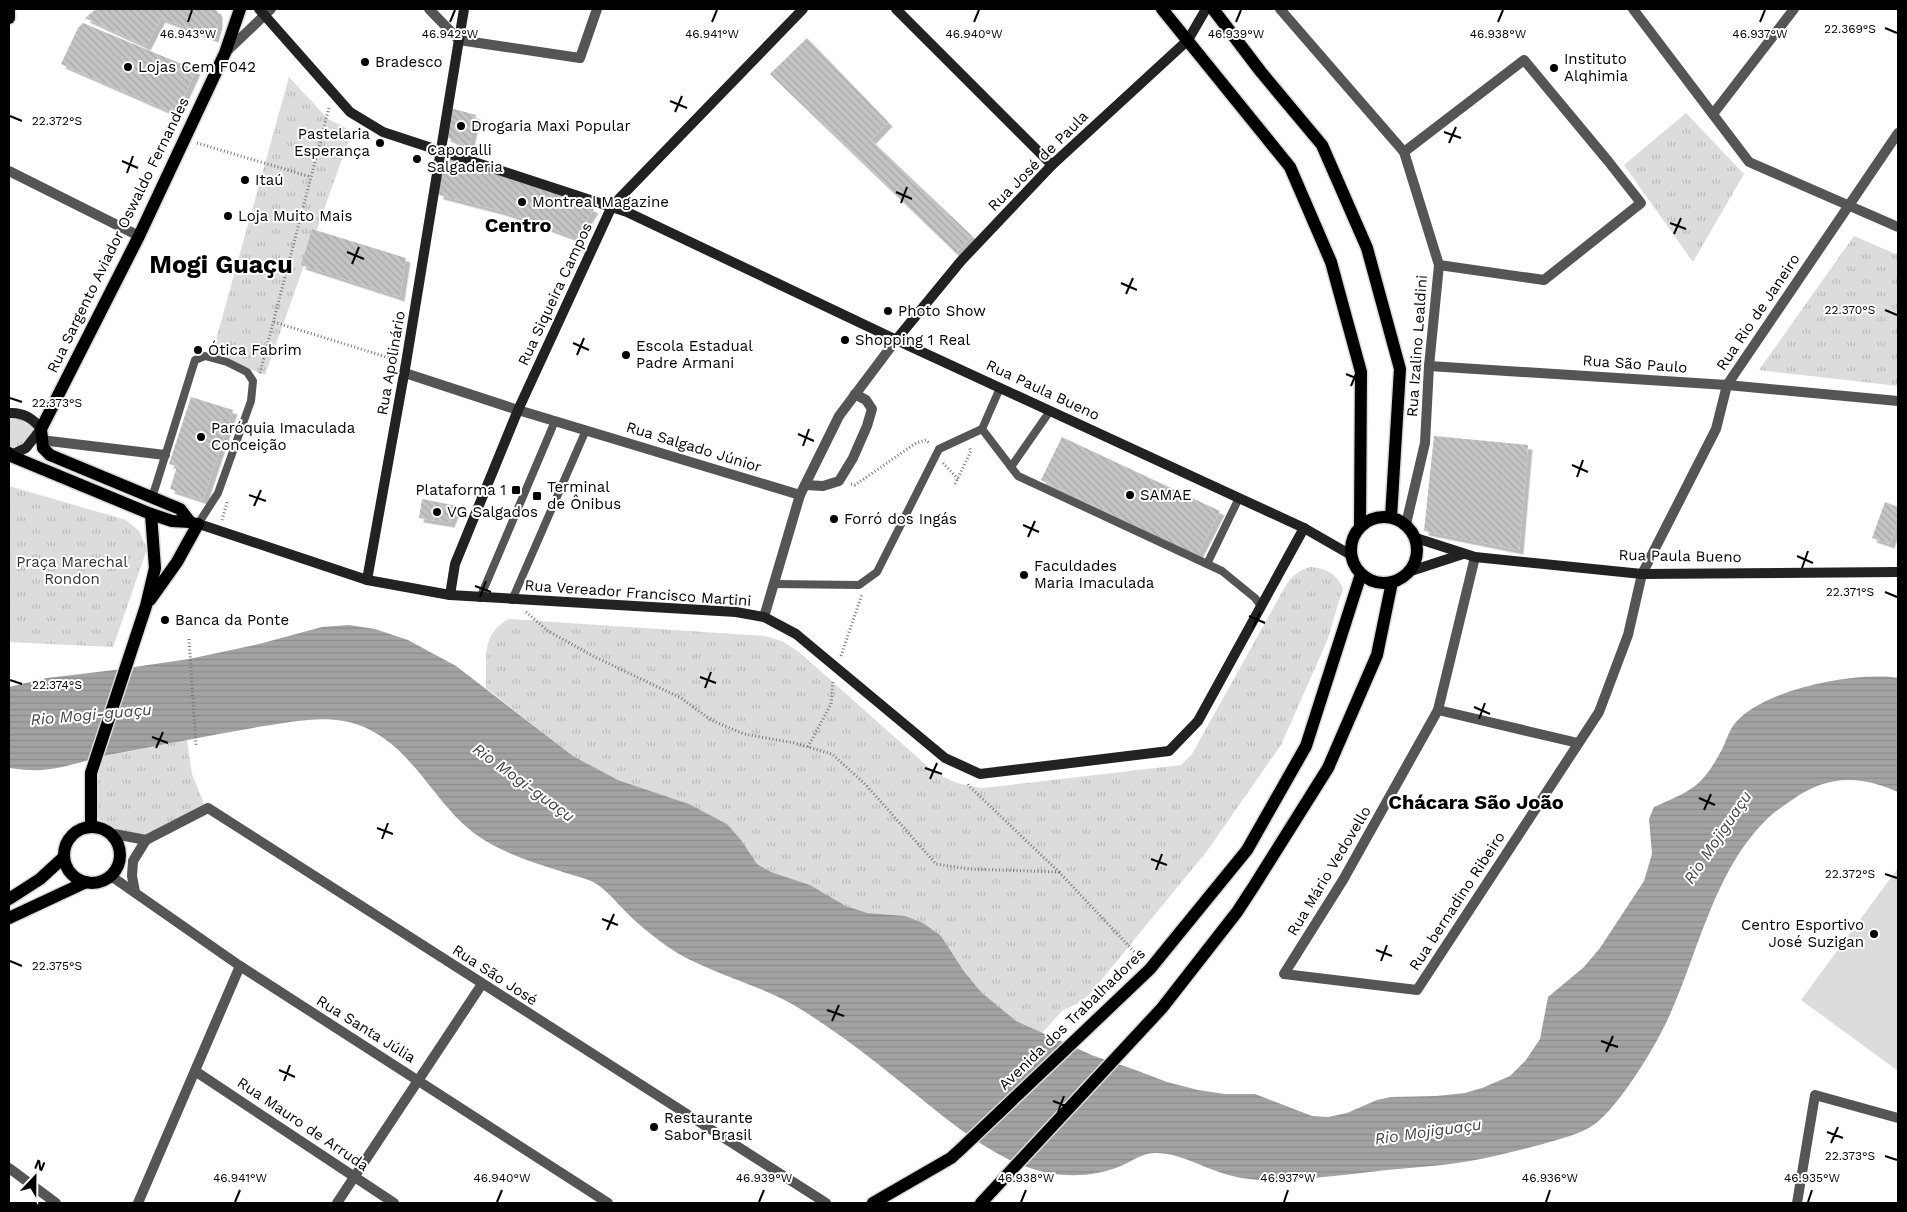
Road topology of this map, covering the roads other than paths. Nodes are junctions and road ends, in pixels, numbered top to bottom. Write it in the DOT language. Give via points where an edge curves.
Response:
graph roads {
  1 [pos="10,9"];
  2 [pos="240,9"];
  3 [pos="429,9"];
  4 [pos="464,9"];
  5 [pos="597,9"];
  6 [pos="803,9"];
  7 [pos="896,9"];
  8 [pos="1162,9"];
  9 [pos="1206,9"];
  10 [pos="1213,9"];
  11 [pos="1280,9"];
  12 [pos="1633,9"];
  13 [pos="1794,9"];
  14 [pos="265,11"];
  15 [pos="9,18"];
  16 [pos="459,40"];
  17 [pos="1188,40"];
  18 [pos="225,53"];
  19 [pos="1714,114"];
  20 [pos="1898,133"];
  21 [pos="441,151"];
  22 [pos="1404,152"];
  23 [pos="1052,165"];
  24 [pos="9,172"];
  25 [pos="612,206"];
  26 [pos="1849,206"];
  27 [pos="1898,227"];
  28 [pos="140,236"];
  29 [pos="1439,265"];
  30 [pos="896,340"];
  31 [pos="1429,366"];
  32 [pos="405,368"];
  33 [pos="1727,385"];
  34 [pos="1000,388"];
  35 [pos="855,394"];
  36 [pos="1898,401"];
  37 [pos="518,410"];
  38 [pos="1050,411"];
  39 [pos="9,413"];
  40 [pos="555,421"];
  41 [pos="982,429"];
  42 [pos="586,430"];
  43 [pos="41,435"];
  44 [pos="10,455"];
  45 [pos="165,455"];
  46 [pos="1011,467"];
  47 [pos="805,485"];
  48 [pos="800,495"];
  49 [pos="152,498"];
  50 [pos="1238,498"];
  51 [pos="151,514"];
  52 [pos="1391,517"];
  53 [pos="194,523"];
  54 [pos="1406,524"];
  55 [pos="1360,526"];
  56 [pos="1304,528"];
  57 [pos="1416,538"];
  58 [pos="1463,554"];
  59 [pos="1351,555"];
  60 [pos="1475,557"];
  61 [pos="1207,564"];
  62 [pos="1411,571"];
  63 [pos="1898,572"];
  64 [pos="1361,574"];
  65 [pos="1642,574"];
  66 [pos="367,580"];
  67 [pos="1392,582"];
  68 [pos="774,584"];
  69 [pos="450,595"];
  70 [pos="480,598"];
  71 [pos="512,600"];
  72 [pos="146,606"];
  73 [pos="1261,606"];
  74 [pos="764,617"];
  75 [pos="1438,710"];
  76 [pos="1578,743"];
  77 [pos="91,827"];
  78 [pos="110,833"];
  79 [pos="146,840"];
  80 [pos="64,857"];
  81 [pos="111,876"];
  82 [pos="86,882"];
  83 [pos="135,892"];
  84 [pos="9,899"];
  85 [pos="9,918"];
  86 [pos="240,966"];
  87 [pos="1284,974"];
  88 [pos="482,984"];
  89 [pos="195,1071"];
  90 [pos="419,1080"];
  91 [pos="1898,1118"];
  92 [pos="9,1168"];
  93 [pos="355,1177"];
  94 [pos="42,1200"];
  95 [pos="56,1203"];
  96 [pos="138,1203"];
  97 [pos="338,1203"];
  98 [pos="394,1203"];
  99 [pos="608,1203"];
  100 [pos="826,1203"];
  101 [pos="873,1203"];
  102 [pos="981,1203"];
  103 [pos="1798,1203"];
  1 -- 15 [label="main road"];
  2 -- 18 [label="main road, Rua Sargento Aviador Oswaldo Fernandes"];
  3 -- 16 [label="street"];
  4 -- 16 [label="main road, Rua Apolinário"];
  5 -- 16 [label="street" via="580,58"];
  6 -- 25 [label="main road, Rua Siqueira Campos"];
  7 -- 23 [label="main road"];
  8 -- 17 [label="main road"];
  9 -- 17 [label="main road, Rua José de Paula"];
  10 -- 52 [label="main road" via="1322,145 1367,248 1400,369"];
  11 -- 22 [label="street, Rua Izalino Lealdini"];
  12 -- 19 [label="street"];
  13 -- 19 [label="street"];
  14 -- 18 [label="street"];
  14 -- 21 [label="main road, Rua Paula Bueno" via="350,112 383,132"];
  16 -- 21 [label="main road, Rua Apolinário"];
  17 -- 23 [label="main road, Rua José de Paula"];
  17 -- 55 [label="main road" via="1290,167 1331,262 1361,372"];
  18 -- 28 [label="main road, Rua Sargento Aviador Oswaldo Fernandes"];
  19 -- 26 [label="street" via="1749,162"];
  20 -- 26 [label="street, Rua Rio de Janeiro"];
  21 -- 25 [label="main road, Rua Paula Bueno"];
  21 -- 32 [label="main road, Rua Apolinário"];
  22 -- 29 [label="street, Rua Izalino Lealdini"];
  22 -- 29 [label="street" via="1524,60 1641,203 1544,280"];
  23 -- 30 [label="main road, Rua José de Paula" via="961,260"];
  24 -- 28 [label="street"];
  25 -- 30 [label="main road, Rua Paula Bueno"];
  25 -- 37 [label="main road, Rua Siqueira Campos"];
  26 -- 27 [label="street"];
  26 -- 33 [label="street, Rua Rio de Janeiro"];
  28 -- 43 [label="main road, Rua Sargento Aviador Oswaldo Fernandes"];
  29 -- 31 [label="street, Rua Izalino Lealdini"];
  30 -- 34 [label="main road, Rua Paula Bueno"];
  30 -- 35 [label="street"];
  31 -- 33 [label="street, Rua São Paulo"];
  31 -- 54 [label="street, Rua Izalino Lealdini" via="1425,443"];
  32 -- 37 [label="street, Rua Salgado Júnior"];
  32 -- 66 [label="main road, Rua Apolinário"];
  33 -- 36 [label="street, Rua São Paulo"];
  33 -- 65 [label="street, Rua Rio de Janeiro" via="1716,429"];
  34 -- 38 [label="main road, Rua Paula Bueno"];
  34 -- 41 [label="lane"];
  35 -- 47 [label="street" via="839,416"];
  35 -- 47 [label="street" via="866,400 872,409 853,458 840,481 823,486"];
  37 -- 40 [label="street, Rua Salgado Júnior"];
  37 -- 69 [label="main road, Rua Siqueira Campos" via="455,564"];
  38 -- 46 [label="lane"];
  38 -- 50 [label="main road, Rua Paula Bueno"];
  39 -- 43 [label="main road" via="32,419"];
  40 -- 42 [label="street, Rua Salgado Júnior"];
  40 -- 70 [label="lane"];
  41 -- 46 [label="lane"];
  41 -- 68 [label="lane" via="936,454 877,572 859,584"];
  42 -- 48 [label="street, Rua Salgado Júnior"];
  42 -- 71 [label="lane"];
  43 -- 44 [label="main road" via="26,448"];
  43 -- 45 [label="street"];
  43 -- 49 [label="main road" via="43,448 50,456"];
  44 -- 51 [label="main road"];
  45 -- 49 [label="lane"];
  45 -- 53 [label="lane" via="195,360 214,357 247,372 252,381 251,400 218,493"];
  46 -- 61 [label="lane" via="1018,476"];
  47 -- 48 [label="street"];
  48 -- 68 [label="street"];
  49 -- 53 [label="main road" via="180,510"];
  50 -- 56 [label="main road, Rua Paula Bueno"];
  50 -- 61 [label="lane"];
  51 -- 53 [label="main road" via="172,521"];
  51 -- 72 [label="main road" via="155,568"];
  52 -- 54 [label="main road"];
  52 -- 55 [label="main road" via="1380,516"];
  53 -- 66 [label="main road, Rua Vereador Francisco Martini"];
  53 -- 72 [label="main road" via="177,562"];
  54 -- 57 [label="main road"];
  55 -- 59 [label="main road" via="1354,534"];
  56 -- 59 [label="main road, Rua Paula Bueno"];
  56 -- 73 [label="main road, Rua Vereador Francisco Martini"];
  57 -- 58 [label="main road, Rua Paula Bueno"];
  57 -- 62 [label="main road" via="1417,561"];
  58 -- 60 [label="main road, Rua Paula Bueno"];
  58 -- 62 [label="main road"];
  59 -- 64 [label="main road"];
  60 -- 65 [label="main road, Rua Paula Bueno"];
  60 -- 75 [label="street, Rua Mário Vedovello"];
  61 -- 73 [label="lane" via="1222,571"];
  62 -- 67 [label="main road"];
  63 -- 65 [label="main road, Rua Paula Bueno"];
  64 -- 67 [label="main road" via="1380,583"];
  64 -- 101 [label="main road, Avenida dos Trabalhadores" via="1306,746 1246,850 1150,969 951,1158"];
  65 -- 76 [label="street, Rua bernadino Ribeiro" via="1628,635 1599,712"];
  66 -- 69 [label="main road, Rua Vereador Francisco Martini"];
  67 -- 102 [label="main road" via="1377,655 1328,768 1237,912 1162,1008"];
  68 -- 74 [label="street"];
  69 -- 70 [label="main road, Rua Vereador Francisco Martini"];
  70 -- 71 [label="main road, Rua Vereador Francisco Martini"];
  71 -- 74 [label="main road, Rua Vereador Francisco Martini" via="736,612"];
  72 -- 77 [label="main road" via="92,773"];
  73 -- 74 [label="main road, Rua Vereador Francisco Martini" via="1198,721 1169,751 980,774 945,758 796,634"];
  75 -- 76 [label="street"];
  75 -- 87 [label="street, Rua Mário Vedovello" via="1343,880"];
  76 -- 87 [label="street, Rua bernadino Ribeiro" via="1417,990"];
  77 -- 78 [label="main road"];
  77 -- 80 [label="main road" via="82,829 68,840"];
  78 -- 79 [label="street"];
  78 -- 81 [label="main road" via="120,849 120,859"];
  79 -- 83 [label="street" via="133,861"];
  79 -- 88 [label="street, Rua São José" via="208,808"];
  80 -- 82 [label="main road" via="71,873"];
  80 -- 84 [label="main road" via="40,879"];
  81 -- 82 [label="main road"];
  81 -- 83 [label="street, Rua Santa Júlia"];
  82 -- 85 [label="main road"];
  83 -- 86 [label="street, Rua Santa Júlia"];
  86 -- 89 [label="street"];
  86 -- 90 [label="street, Rua Santa Júlia"];
  88 -- 90 [label="street"];
  88 -- 100 [label="street, Rua São José"];
  89 -- 93 [label="street, Rua Mauro de Arruda"];
  89 -- 96 [label="street"];
  90 -- 93 [label="street"];
  90 -- 99 [label="street, Rua Santa Júlia"];
  91 -- 103 [label="street" via="1814,1095"];
  92 -- 94 [label="street"];
  93 -- 97 [label="street"];
  93 -- 98 [label="street, Rua Mauro de Arruda"];
  94 -- 95 [label="street"];
}
